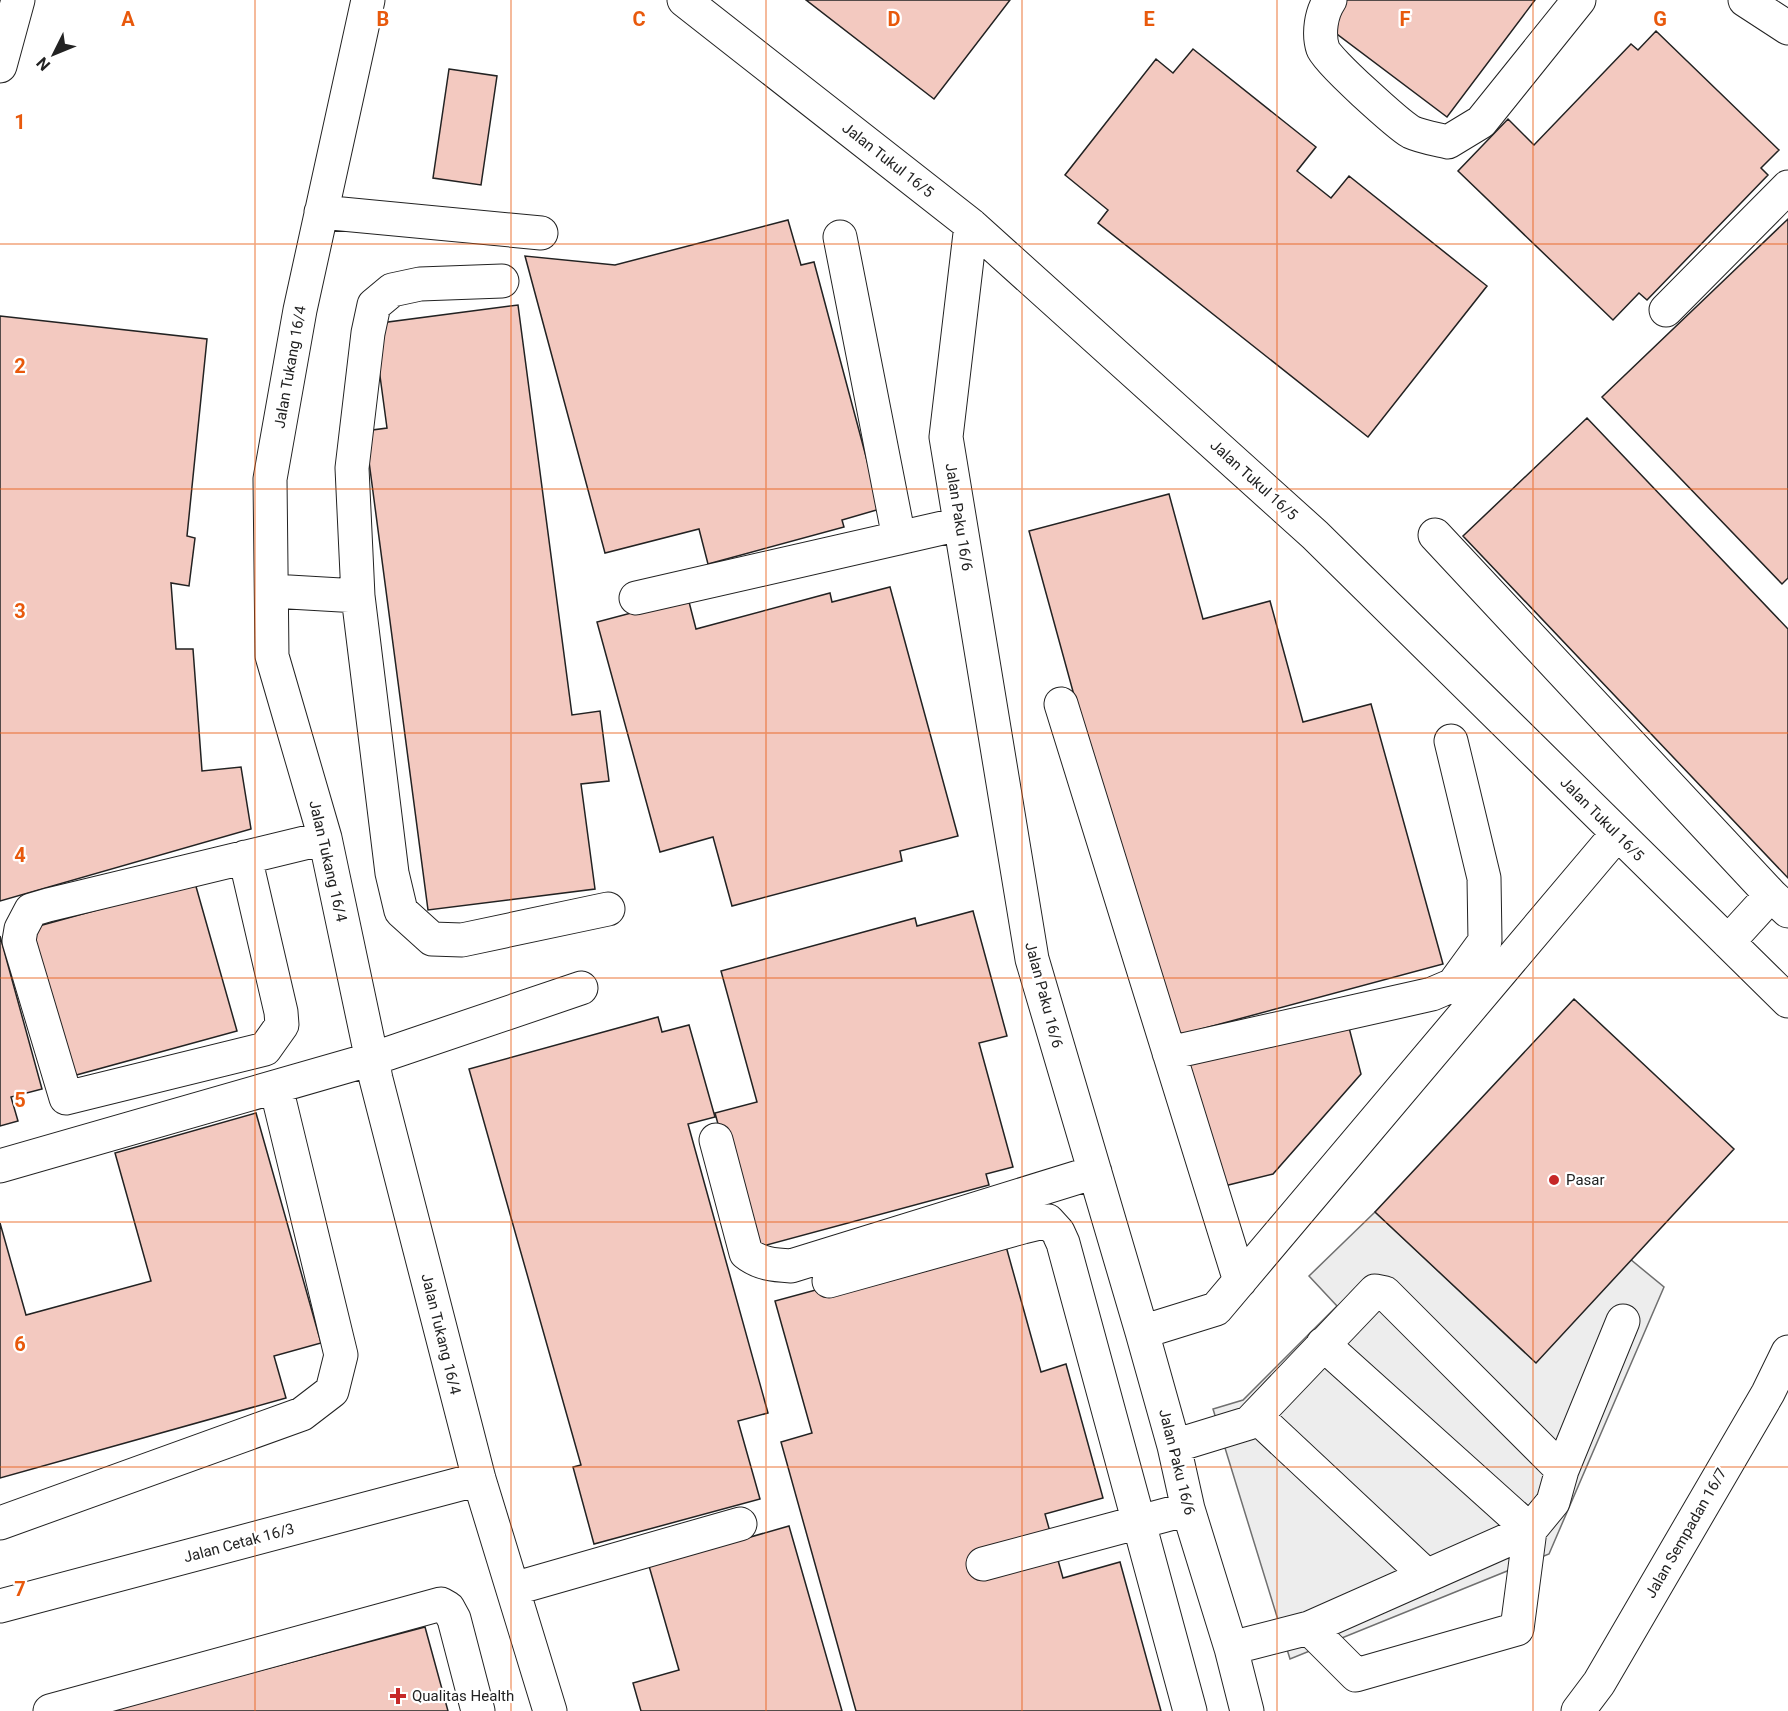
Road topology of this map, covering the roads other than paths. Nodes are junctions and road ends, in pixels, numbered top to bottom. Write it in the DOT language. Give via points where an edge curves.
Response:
graph roads {
  1 [pos="18,0"];
  2 [pos="368,0"];
  3 [pos="684,0"];
  4 [pos="1330,0"];
  5 [pos="1579,0"];
  6 [pos="1745,0"];
  7 [pos="1788,28"];
  8 [pos="0,66"];
  9 [pos="1788,187"];
  10 [pos="321,212"];
  11 [pos="971,225"];
  12 [pos="541,233"];
  13 [pos="840,237"];
  14 [pos="502,282"];
  15 [pos="1666,310"];
  16 [pos="960,524"];
  17 [pos="1435,535"];
  18 [pos="899,538"];
  19 [pos="272,591"];
  20 [pos="358,596"];
  21 [pos="636,598"];
  22 [pos="1061,704"];
  23 [pos="1451,741"];
  24 [pos="1617,834"];
  25 [pos="325,838"];
  26 [pos="245,857"];
  27 [pos="1779,903"];
  28 [pos="608,909"];
  29 [pos="1728,942"];
  30 [pos="581,988"];
  31 [pos="1788,1001"];
  32 [pos="1169,1053"];
  33 [pos="372,1059"];
  34 [pos="276,1087"];
  35 [pos="716,1140"];
  36 [pos="0,1166"];
  37 [pos="1095,1172"];
  38 [pos="829,1281"];
  39 [pos="1240,1281"];
  40 [pos="1623,1321"];
  41 [pos="1142,1332"];
  42 [pos="1323,1344"];
  43 [pos="1788,1352"];
  44 [pos="1256,1416"];
  45 [pos="1174,1446"];
  46 [pos="1562,1470"];
  47 [pos="479,1479"];
  48 [pos="1188,1509"];
  49 [pos="1138,1521"];
  50 [pos="0,1522"];
  51 [pos="741,1524"];
  52 [pos="1530,1530"];
  53 [pos="983,1564"];
  54 [pos="1427,1576"];
  55 [pos="513,1589"];
  56 [pos="0,1606"];
  57 [pos="1309,1628"];
  58 [pos="1231,1648"];
  59 [pos="50,1711"];
  60 [pos="478,1711"];
  61 [pos="550,1711"];
  62 [pos="1190,1711"];
  63 [pos="1247,1711"];
  64 [pos="1578,1711"];
  1 -- 8 [label="street"];
  2 -- 10 [label="street, Jalan Tukang 16/4"];
  3 -- 11 [label="street, Jalan Tukul 16/5"];
  4 -- 5 [label="street" via="1319,33 1323,52 1375,103 1412,132 1448,142 1480,122"];
  6 -- 7 [label="street"];
  9 -- 15 [label="street"];
  10 -- 12 [label="street"];
  10 -- 19 [label="street, Jalan Tukang 16/4" via="270,479"];
  11 -- 16 [label="street, Jalan Paku 16/6" via="946,437"];
  11 -- 24 [label="street, Jalan Tukul 16/5" via="1315,535"];
  13 -- 18 [label="street"];
  14 -- 20 [label="street" via="420,284 392,290 374,304 352,468"];
  16 -- 18 [label="street"];
  16 -- 37 [label="street, Jalan Paku 16/6" via="1032,959"];
  17 -- 27 [label="street"];
  18 -- 21 [label="street"];
  19 -- 20 [label="street"];
  19 -- 25 [label="street, Jalan Tukang 16/4" via="272,656"];
  20 -- 28 [label="street" via="392,873 401,911 432,939 462,940"];
  22 -- 32 [label="street"];
  23 -- 32 [label="street" via="1485,878 1485,941 1453,986"];
  24 -- 29 [label="street, Jalan Tukul 16/5"];
  24 -- 39 [label="street"];
  25 -- 26 [label="street"];
  25 -- 33 [label="street, Jalan Tukang 16/4"];
  26 -- 26 [label="street" via="281,1012 282,1025 276,1035 265,1049 66,1098 19,941 31,910"];
  27 -- 29 [label="street"];
  29 -- 31 [label="street, Jalan Tukul 16/5"];
  30 -- 33 [label="street"];
  32 -- 39 [label="street"];
  33 -- 34 [label="street"];
  33 -- 47 [label="street, Jalan Tukang 16/4"];
  34 -- 36 [label="street"];
  34 -- 50 [label="street" via="341,1355 332,1391 302,1414"];
  35 -- 37 [label="street" via="746,1253 755,1261 791,1266"];
  37 -- 41 [label="street, Jalan Paku 16/6"];
  38 -- 49 [label="street" via="1048,1221 1063,1243"];
  39 -- 41 [label="street" via="1216,1309"];
  40 -- 46 [label="street"];
  41 -- 45 [label="street, Jalan Paku 16/6"];
  42 -- 44 [label="street"];
  42 -- 46 [label="street" via="1368,1296 1375,1291 1385,1293"];
  42 -- 52 [label="street"];
  43 -- 64 [label="street, Jalan Sempadan 16/7" via="1599,1683"];
  44 -- 45 [label="street" via="1249,1423"];
  44 -- 54 [label="street"];
  45 -- 48 [label="street, Jalan Paku 16/6"];
  46 -- 52 [label="street" via="1552,1502"];
  47 -- 55 [label="street, Jalan Tukang 16/4"];
  47 -- 56 [label="street, Jalan Cetak 16/3"];
  48 -- 49 [label="street"];
  48 -- 58 [label="street, Jalan Paku 16/6"];
  49 -- 53 [label="street"];
  49 -- 62 [label="street"];
  51 -- 55 [label="street"];
  52 -- 54 [label="street"];
  52 -- 57 [label="street" via="1516,1629 1356,1676"];
  54 -- 57 [label="street"];
  55 -- 61 [label="street, Jalan Tukang 16/4"];
  57 -- 58 [label="street"];
  58 -- 63 [label="street, Jalan Paku 16/6"];
  59 -- 60 [label="street" via="441,1604 454,1618"];
}
